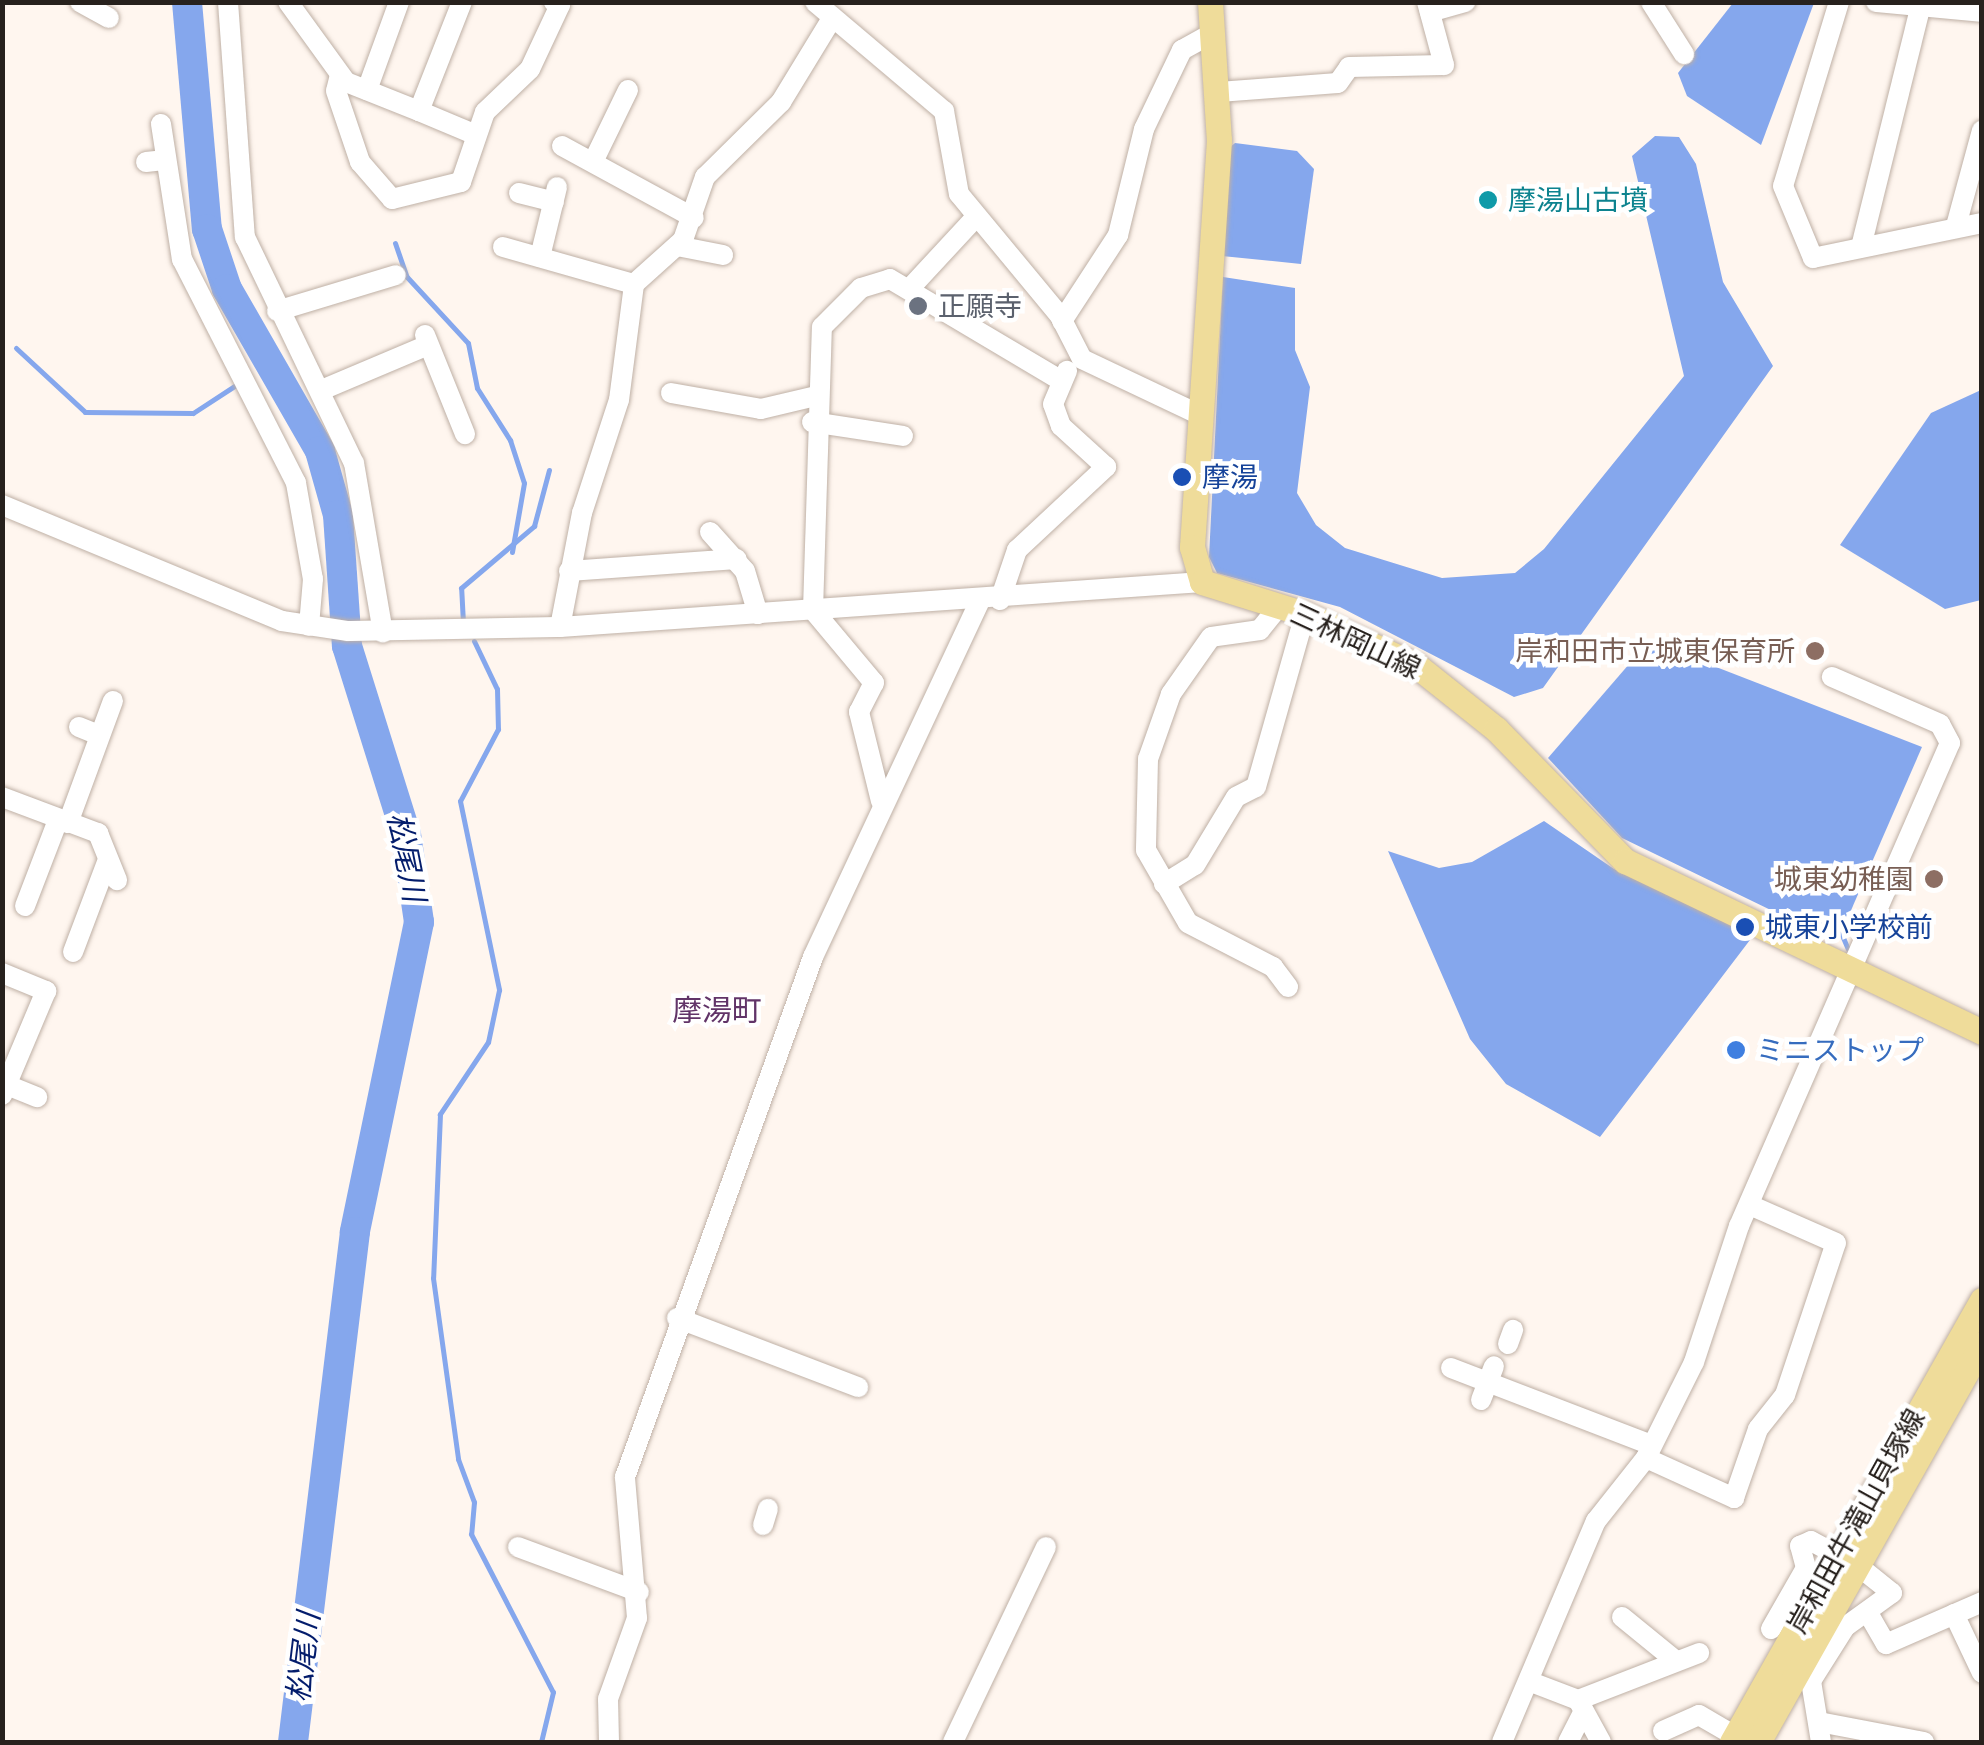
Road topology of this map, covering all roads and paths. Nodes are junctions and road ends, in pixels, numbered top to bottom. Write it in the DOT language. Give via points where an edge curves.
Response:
graph roads {
  1 [pos="228,2"];
  2 [pos="288,2"];
  3 [pos="398,2"];
  4 [pos="462,2"];
  5 [pos="554,2"];
  6 [pos="1210,2"];
  7 [pos="1466,2"];
  8 [pos="1651,2"];
  9 [pos="1839,2"];
  10 [pos="1876,2"];
  11 [pos="71,5"];
  12 [pos="823,7"];
  13 [pos="1428,7"];
  14 [pos="1982,12"];
  15 [pos="1920,13"];
  16 [pos="109,18"];
  17 [pos="1213,34"];
  18 [pos="1684,54"];
  19 [pos="340,75"];
  20 [pos="366,90"];
  21 [pos="628,90"];
  22 [pos="1218,92"];
  23 [pos="419,111"];
  24 [pos="161,124"];
  25 [pos="1982,130"];
  26 [pos="476,135"];
  27 [pos="562,146"];
  28 [pos="593,162"];
  29 [pos="519,193"];
  30 [pos="694,218"];
  31 [pos="974,218"];
  32 [pos="1982,223"];
  33 [pos="1956,226"];
  34 [pos="678,246"];
  35 [pos="502,247"];
  36 [pos="1861,247"];
  37 [pos="540,256"];
  38 [pos="723,256"];
  39 [pos="393,283"];
  40 [pos="634,284"];
  41 [pos="912,286"];
  42 [pos="277,311"];
  43 [pos="1062,321"];
  44 [pos="1078,352"];
  45 [pos="1062,381"];
  46 [pos="324,389"];
  47 [pos="671,393"];
  48 [pos="816,396"];
  49 [pos="1202,416"];
  50 [pos="812,422"];
  51 [pos="466,434"];
  52 [pos="903,436"];
  53 [pos="2,505"];
  54 [pos="710,532"];
  55 [pos="736,559"];
  56 [pos="568,572"];
  57 [pos="1202,582"];
  58 [pos="1000,600"];
  59 [pos="979,602"];
  60 [pos="813,610"];
  61 [pos="1292,610"];
  62 [pos="758,614"];
  63 [pos="312,626"];
  64 [pos="560,627"];
  65 [pos="381,633"];
  66 [pos="1832,677"];
  67 [pos="113,702"];
  68 [pos="78,727"];
  69 [pos="99,735"];
  70 [pos="4,801"];
  71 [pos="881,801"];
  72 [pos="63,821"];
  73 [pos="1164,884"];
  74 [pos="25,906"];
  75 [pos="73,952"];
  76 [pos="1851,968"];
  77 [pos="2,972"];
  78 [pos="1288,987"];
  79 [pos="1982,1032"];
  80 [pos="4,1088"];
  81 [pos="38,1097"];
  82 [pos="1750,1205"];
  83 [pos="1982,1300"];
  84 [pos="677,1318"];
  85 [pos="1982,1344"];
  86 [pos="1451,1368"];
  87 [pos="858,1387"];
  88 [pos="1649,1451"];
  89 [pos="518,1547"];
  90 [pos="1046,1547"];
  91 [pos="1847,1560"];
  92 [pos="638,1592"];
  93 [pos="1982,1602"];
  94 [pos="1868,1613"];
  95 [pos="1954,1614"];
  96 [pos="1622,1617"];
  97 [pos="1771,1629"];
  98 [pos="1698,1653"];
  99 [pos="1675,1660"];
  100 [pos="1982,1673"];
  101 [pos="1531,1682"];
  102 [pos="1580,1706"];
  103 [pos="1663,1732"];
  104 [pos="1820,1732"];
  105 [pos="1742,1740"];
  106 [pos="609,1742"];
  107 [pos="954,1742"];
  108 [pos="1502,1742"];
  109 [pos="1568,1742"];
  110 [pos="1600,1742"];
  111 [pos="1924,1742"];
  1 -- 42 [label="street" via="239,207"];
  2 -- 19 [label="street"];
  3 -- 20 [label="street"];
  4 -- 23 [label="street"];
  5 -- 26 [label="street" via="560,6 530,68 485,112"];
  6 -- 17 [label="main road"];
  7 -- 13 [label="street"];
  8 -- 18 [label="street"];
  9 -- 36 [label="street" via="1783,186 1788,216 1813,258"];
  10 -- 15 [label="street"];
  11 -- 16 [label="street"];
  12 -- 30 [label="street" via="781,102 705,178"];
  12 -- 31 [label="street" via="944,110 959,194"];
  13 -- 22 [label="street" via="1444,65 1350,67 1338,83"];
  14 -- 15 [label="street"];
  15 -- 36 [label="street"];
  17 -- 22 [label="main road"];
  17 -- 43 [label="street" via="1182,50 1144,129 1118,235"];
  19 -- 20 [label="street"];
  19 -- 26 [label="street" via="336,91 360,162 392,198 462,182"];
  20 -- 23 [label="street"];
  21 -- 28 [label="street"];
  22 -- 49 [label="main road"];
  23 -- 26 [label="street"];
  24 -- 63 [label="street" via="156,161 196,296 262,403 296,484 313,579"];
  25 -- 33 [label="street"];
  27 -- 28 [label="street"];
  28 -- 30 [label="street"];
  29 -- 37 [label="street" via="556,195"];
  30 -- 34 [label="street"];
  31 -- 41 [label="street"];
  31 -- 43 [label="street"];
  32 -- 33 [label="street"];
  33 -- 36 [label="street"];
  34 -- 38 [label="street"];
  34 -- 40 [label="street"];
  35 -- 37 [label="street"];
  37 -- 40 [label="street"];
  39 -- 42 [label="street"];
  40 -- 56 [label="street" via="619,400"];
  41 -- 45 [label="street"];
  41 -- 48 [label="street" via="890,279 861,288 822,328"];
  42 -- 46 [label="street"];
  43 -- 44 [label="street"];
  44 -- 45 [label="street"];
  44 -- 49 [label="street"];
  45 -- 58 [label="street" via="1053,404 1060,426 1106,467 1017,550"];
  46 -- 51 [label="street" via="374,374 426,339"];
  46 -- 65 [label="street" via="370,518"];
  47 -- 48 [label="street" via="761,409"];
  48 -- 50 [label="street"];
  49 -- 57 [label="main road" via="1192,548"];
  50 -- 52 [label="street"];
  50 -- 60 [label="street"];
  53 -- 63 [label="street"];
  54 -- 55 [label="street"];
  55 -- 56 [label="street"];
  55 -- 62 [label="street"];
  56 -- 64 [label="street"];
  57 -- 58 [label="street"];
  57 -- 61 [label="main road, 三林岡山線"];
  58 -- 59 [label="street"];
  59 -- 60 [label="street"];
  59 -- 71 [label="street"];
  60 -- 62 [label="street"];
  60 -- 71 [label="street" via="874,683 859,712"];
  61 -- 73 [label="street" via="1256,787 1236,797 1195,865"];
  61 -- 73 [label="street" via="1260,630 1211,636 1171,694 1148,758 1146,850"];
  61 -- 76 [label="main road, 三林岡山線" via="1454,693 1625,862"];
  62 -- 64 [label="street"];
  63 -- 65 [label="street"];
  64 -- 65 [label="street"];
  66 -- 76 [label="street" via="1940,724 1950,744"];
  67 -- 69 [label="street"];
  68 -- 69 [label="street"];
  69 -- 72 [label="street"];
  70 -- 72 [label="street"];
  71 -- 84 [label="street" via="746,1124"];
  72 -- 74 [label="street"];
  72 -- 75 [label="street" via="98,833 112,871"];
  73 -- 78 [label="street" via="1188,923 1273,966"];
  76 -- 79 [label="main road, 三林岡山線"];
  76 -- 82 [label="street"];
  77 -- 80 [label="street" via="46,990"];
  80 -- 81 [label="street"];
  82 -- 88 [label="street" via="1694,1362"];
  82 -- 88 [label="street" via="1836,1243 1784,1396 1758,1430 1734,1498"];
  83 -- 91 [label="main road, 岸和田牛滝山貝塚線"];
  84 -- 87 [label="street"];
  84 -- 92 [label="street" via="625,1477"];
  85 -- 91 [label="main road, 岸和田牛滝山貝塚線"];
  86 -- 88 [label="street"];
  88 -- 101 [label="street" via="1596,1521"];
  89 -- 92 [label="street" via="542,1564"];
  90 -- 107 [label="street"];
  91 -- 94 [label="street" via="1892,1593"];
  91 -- 97 [label="street" via="1811,1540 1800,1546 1806,1568"];
  91 -- 105 [label="main road, 岸和田牛滝山貝塚線"];
  92 -- 106 [label="street" via="608,1700"];
  93 -- 95 [label="street"];
  94 -- 95 [label="street" via="1886,1644"];
  94 -- 104 [label="street" via="1845,1626 1811,1682"];
  95 -- 100 [label="street"];
  96 -- 99 [label="street"];
  98 -- 99 [label="street"];
  99 -- 102 [label="street"];
  101 -- 102 [label="street"];
  101 -- 108 [label="street"];
  102 -- 109 [label="street"];
  102 -- 110 [label="street"];
  103 -- 105 [label="street" via="1699,1715"];
  104 -- 111 [label="street"];
}
